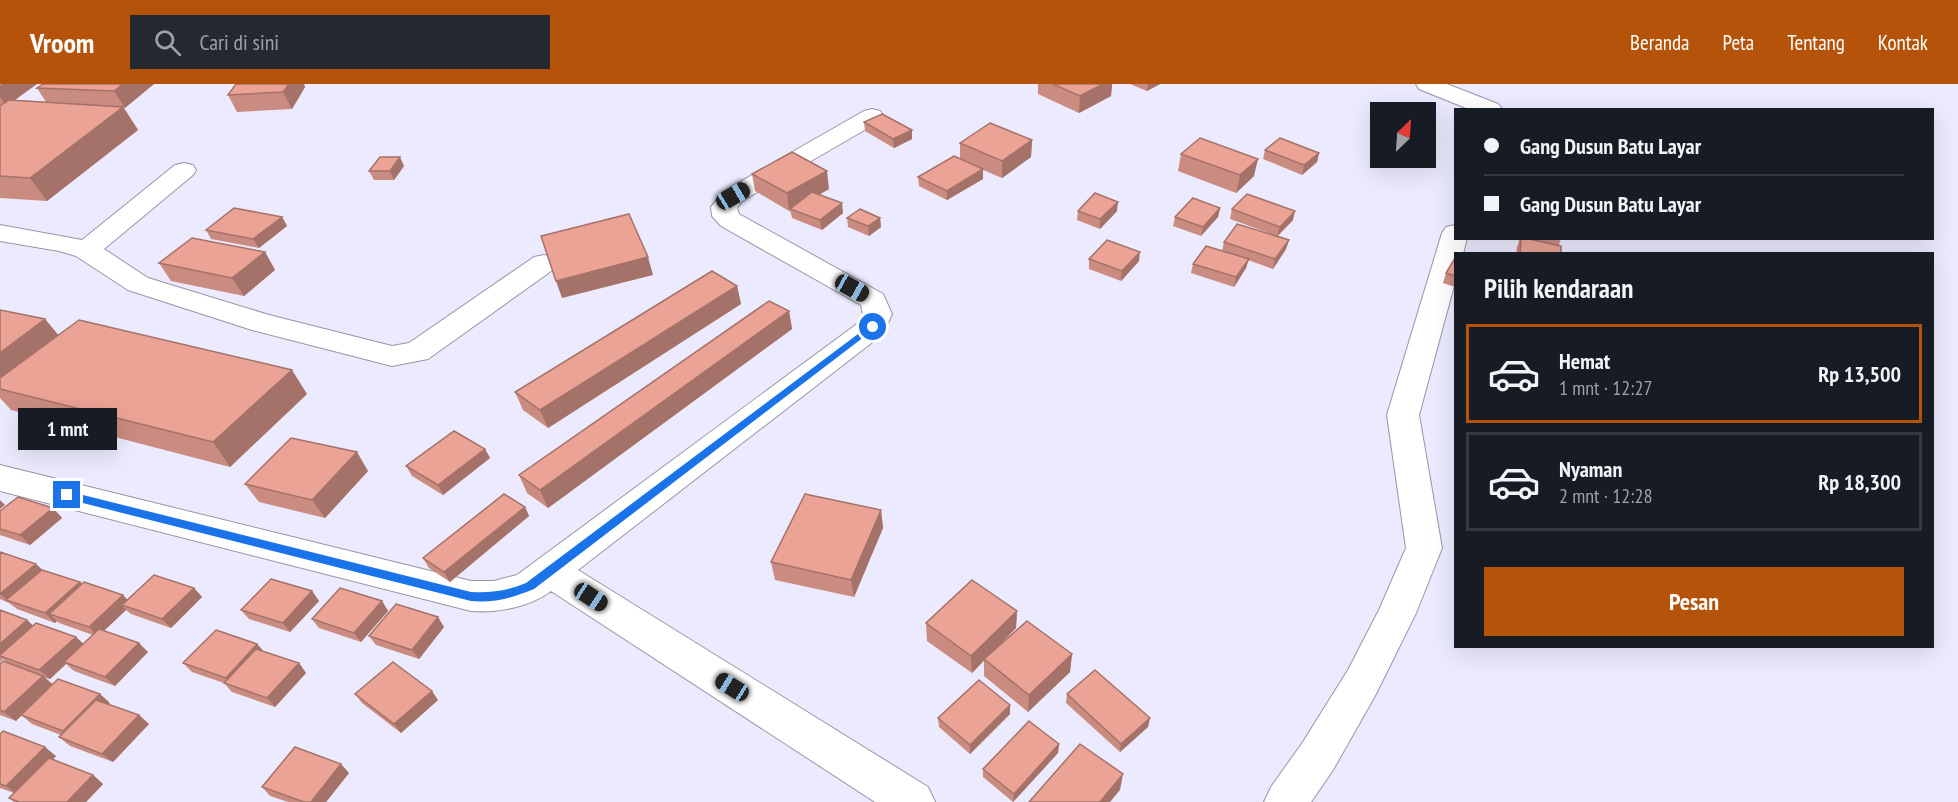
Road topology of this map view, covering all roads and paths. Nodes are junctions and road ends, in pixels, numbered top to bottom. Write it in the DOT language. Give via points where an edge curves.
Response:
graph roads {
  1 [pos="1427,84"];
  2 [pos="1492,104"];
  3 [pos="872,116"];
  4 [pos="184,170"];
  5 [pos="0,233"];
  6 [pos="1454,237"];
  7 [pos="86,250"];
  8 [pos="544,263"];
  9 [pos="0,478"];
  10 [pos="550,571"];
  11 [pos="913,802"];
  12 [pos="1286,802"];
  1 -- 2 [label="street"];
  3 -- 10 [label="street" via="733,196 723,207 730,220 873,300 879,311 873,327"];
  4 -- 7 [label="street"];
  5 -- 7 [label="street"];
  6 -- 12 [label="street" via="1403,415 1424,548 1362,682"];
  7 -- 8 [label="street" via="138,284 392,356 417,352"];
  9 -- 10 [label="street" via="471,596 510,594 530,586"];
  10 -- 11 [label="street"];
}
